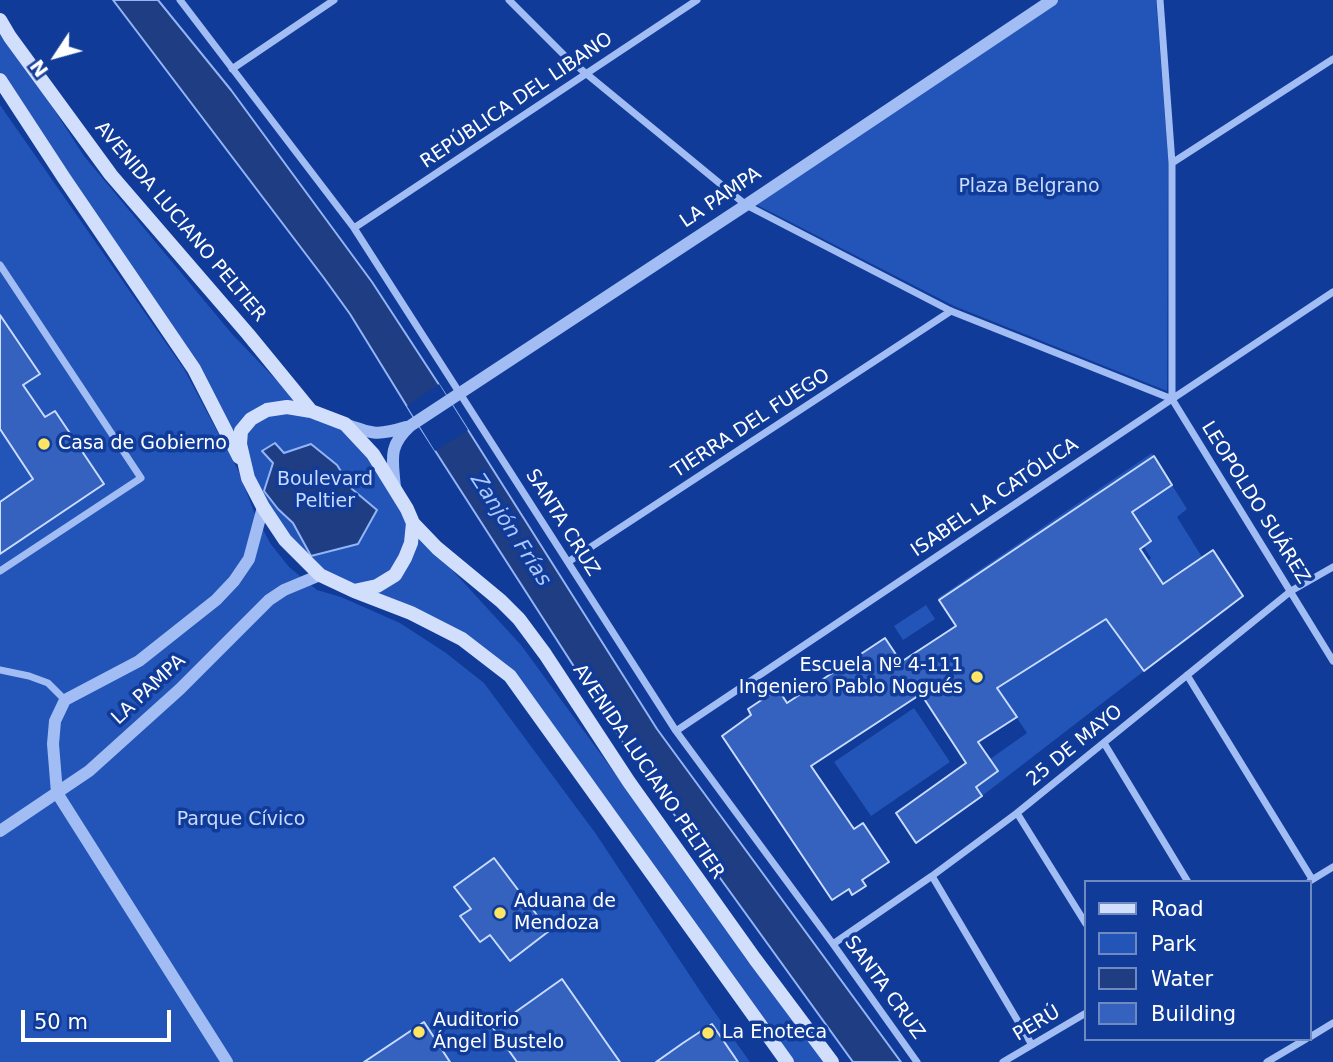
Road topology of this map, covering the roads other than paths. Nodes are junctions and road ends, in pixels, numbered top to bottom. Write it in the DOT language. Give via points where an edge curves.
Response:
graph roads {
  1 [pos="180,0"];
  2 [pos="334,0"];
  3 [pos="509,0"];
  4 [pos="697,0"];
  5 [pos="1052,0"];
  6 [pos="1160,0"];
  7 [pos="0,20"];
  8 [pos="1333,60"];
  9 [pos="232,69"];
  10 [pos="586,74"];
  11 [pos="0,80"];
  12 [pos="1172,163"];
  13 [pos="746,205"];
  14 [pos="354,228"];
  15 [pos="0,265"];
  16 [pos="1333,292"];
  17 [pos="951,311"];
  18 [pos="455,396"];
  19 [pos="1172,399"];
  20 [pos="311,411"];
  21 [pos="413,423"];
  22 [pos="345,424"];
  23 [pos="248,478"];
  24 [pos="395,489"];
  25 [pos="263,507"];
  26 [pos="413,523"];
  27 [pos="568,562"];
  28 [pos="1333,567"];
  29 [pos="0,571"];
  30 [pos="320,575"];
  31 [pos="354,591"];
  32 [pos="1291,591"];
  33 [pos="1333,661"];
  34 [pos="0,670"];
  35 [pos="1187,675"];
  36 [pos="65,700"];
  37 [pos="676,731"];
  38 [pos="1104,743"];
  39 [pos="57,793"];
  40 [pos="1017,813"];
  41 [pos="0,831"];
  42 [pos="1333,867"];
  43 [pos="932,876"];
  44 [pos="1187,880"];
  45 [pos="1309,880"];
  46 [pos="1312,880"];
  47 [pos="1084,920"];
  48 [pos="833,944"];
  49 [pos="1084,1014"];
  50 [pos="1333,1023"];
  51 [pos="1312,1036"];
  52 [pos="1303,1041"];
  53 [pos="1032,1045"];
  54 [pos="227,1062"];
  55 [pos="787,1062"];
  56 [pos="832,1062"];
  57 [pos="917,1062"];
  58 [pos="1003,1062"];
  59 [pos="1267,1062"];
  1 -- 9 [label="street, SANTA CRUZ"];
  2 -- 9 [label="street"];
  3 -- 10 [label="street"];
  4 -- 10 [label="street, REPÚBLICA DEL LIBANO"];
  5 -- 13 [label="street, LA PAMPA"];
  6 -- 12 [label="street"];
  7 -- 20 [label="main road, AVENIDA LUCIANO PELTIER" via="111,175"];
  8 -- 12 [label="street"];
  9 -- 14 [label="street, SANTA CRUZ"];
  10 -- 13 [label="street"];
  10 -- 14 [label="street, REPÚBLICA DEL LIBANO"];
  11 -- 23 [label="main road" via="194,369"];
  12 -- 19 [label="street"];
  13 -- 17 [label="street"];
  13 -- 18 [label="street, LA PAMPA"];
  14 -- 18 [label="street, SANTA CRUZ"];
  15 -- 29 [label="street" via="141,478"];
  16 -- 19 [label="street, ISABEL LA CATÓLICA"];
  17 -- 19 [label="street"];
  17 -- 27 [label="street, TIERRA DEL FUEGO"];
  18 -- 21 [label="street, LA PAMPA"];
  18 -- 27 [label="street, SANTA CRUZ"];
  19 -- 32 [label="street, LEOPOLDO SUÁREZ"];
  19 -- 37 [label="street, ISABEL LA CATÓLICA"];
  20 -- 22 [label="main road"];
  20 -- 23 [label="main road" via="287,407 251,419 241,431 240,444"];
  21 -- 22 [label="street, LA PAMPA" via="373,433"];
  21 -- 24 [label="street, LA PAMPA" via="395,444"];
  22 -- 24 [label="main road" via="373,454"];
  23 -- 25 [label="main road"];
  24 -- 26 [label="main road"];
  25 -- 30 [label="main road" via="285,540"];
  25 -- 36 [label="street, LA PAMPA" via="249,559 216,600 139,661"];
  26 -- 31 [label="main road" via="411,543 394,575 377,586"];
  26 -- 56 [label="main road, AVENIDA LUCIANO PELTIER" via="519,619 637,793"];
  27 -- 37 [label="street, SANTA CRUZ"];
  28 -- 32 [label="street, 25 DE MAYO"];
  30 -- 31 [label="main road"];
  30 -- 39 [label="street, LA PAMPA" via="269,600 180,689 89,771"];
  31 -- 55 [label="main road" via="463,639 510,676"];
  32 -- 33 [label="street, LEOPOLDO SUÁREZ"];
  32 -- 35 [label="street, 25 DE MAYO"];
  34 -- 36 [label="street" via="48,683"];
  35 -- 38 [label="street, 25 DE MAYO"];
  35 -- 45 [label="street"];
  36 -- 39 [label="street" via="55,721 53,744"];
  37 -- 48 [label="street, SANTA CRUZ"];
  38 -- 40 [label="street, 25 DE MAYO"];
  38 -- 44 [label="street"];
  39 -- 41 [label="street, LA PAMPA"];
  39 -- 54 [label="street"];
  40 -- 43 [label="street, 25 DE MAYO"];
  40 -- 47 [label="street"];
  42 -- 46 [label="street"];
  43 -- 48 [label="street, 25 DE MAYO"];
  43 -- 53 [label="street"];
  48 -- 57 [label="street, SANTA CRUZ"];
  49 -- 53 [label="street, PERÚ"];
  50 -- 51 [label="street"];
  52 -- 59 [label="street"];
  53 -- 58 [label="street, PERÚ"];
}
